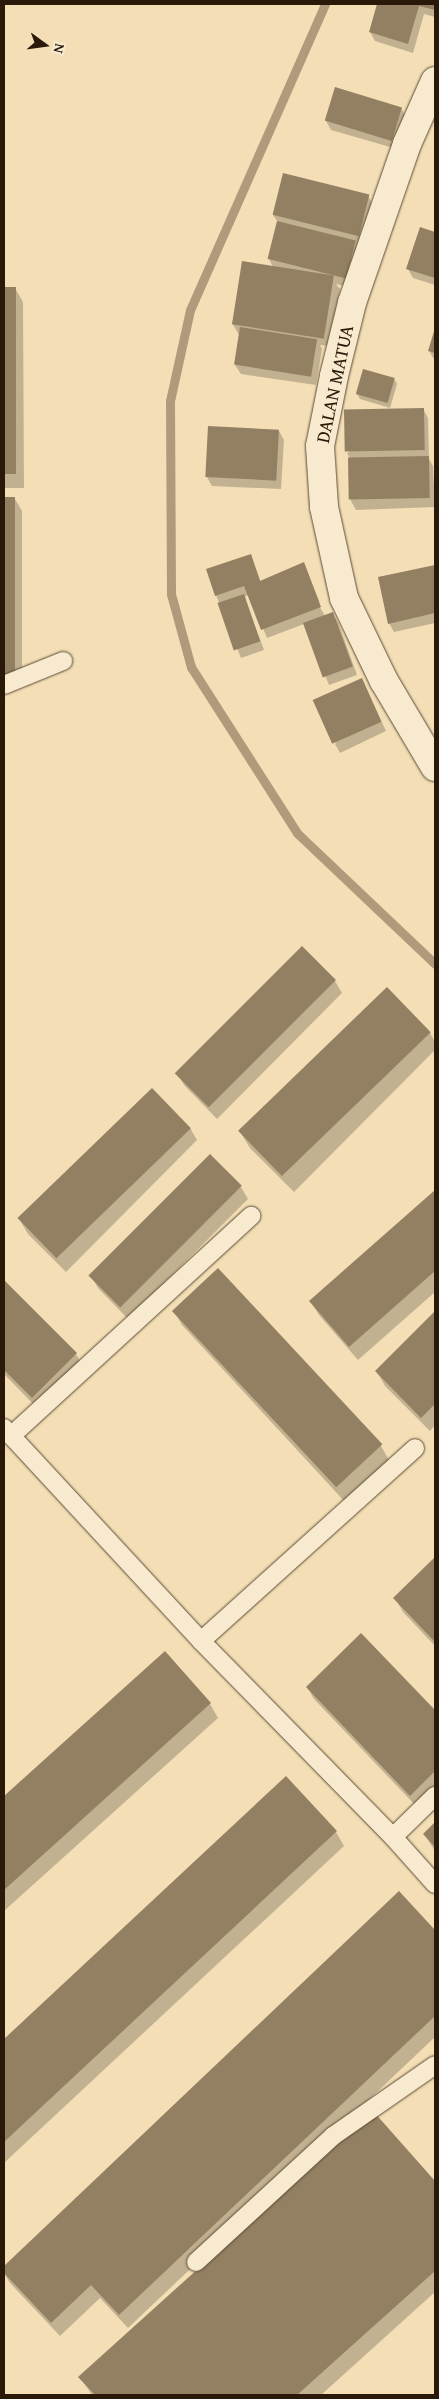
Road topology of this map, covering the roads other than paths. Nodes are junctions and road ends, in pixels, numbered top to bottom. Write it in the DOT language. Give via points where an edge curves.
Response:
graph roads {
  1 [pos="435,82"];
  2 [pos="63,661"];
  3 [pos="4,685"];
  4 [pos="435,767"];
  5 [pos="251,1216"];
  6 [pos="8,1432"];
  7 [pos="415,1448"];
  8 [pos="201,1641"];
  9 [pos="435,1796"];
  10 [pos="393,1837"];
  11 [pos="435,1884"];
  12 [pos="435,2065"];
  13 [pos="196,2262"];
  1 -- 4 [label="street, DALAN MATUA" via="408,144 352,303 320,446 324,508 344,598 384,682"];
  2 -- 3 [label="lane"];
  5 -- 6 [label="lane"];
  6 -- 8 [label="lane"];
  7 -- 8 [label="lane"];
  8 -- 10 [label="lane"];
  9 -- 10 [label="lane"];
  10 -- 11 [label="lane"];
  12 -- 13 [label="lane" via="333,2136"];
}
